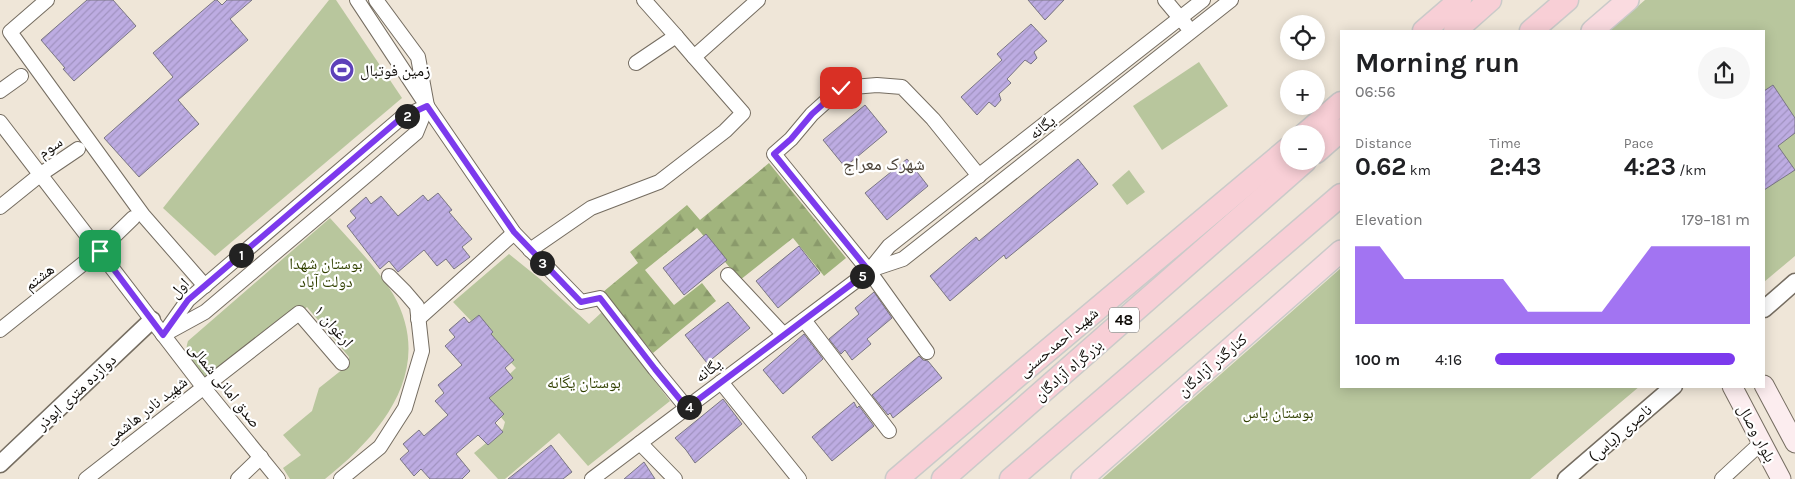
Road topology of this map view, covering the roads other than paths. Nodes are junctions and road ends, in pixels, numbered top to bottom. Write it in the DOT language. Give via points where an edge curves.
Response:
graph roads {
  1 [pos="47,0"];
  2 [pos="357,0"];
  3 [pos="376,0"];
  4 [pos="644,0"];
  5 [pos="758,0"];
  6 [pos="1165,0"];
  7 [pos="1203,0"];
  8 [pos="1231,0"];
  9 [pos="1460,0"];
  10 [pos="1490,0"];
  11 [pos="1567,0"];
  12 [pos="1628,0"];
  13 [pos="1181,18"];
  14 [pos="1425,30"];
  15 [pos="1456,30"];
  16 [pos="1532,30"];
  17 [pos="1593,30"];
  18 [pos="1192,32"];
  19 [pos="676,36"];
  20 [pos="694,57"];
  21 [pos="636,62"];
  22 [pos="21,76"];
  23 [pos="0,91"];
  24 [pos="1340,104"];
  25 [pos="427,106"];
  26 [pos="0,122"];
  27 [pos="1316,125"];
  28 [pos="1340,131"];
  29 [pos="1325,144"];
  30 [pos="78,148"];
  31 [pos="1280,156"];
  32 [pos="1296,170"];
  33 [pos="41,174"];
  34 [pos="979,176"];
  35 [pos="1340,196"];
  36 [pos="0,207"];
  37 [pos="133,218"];
  38 [pos="514,232"];
  39 [pos="530,250"];
  40 [pos="100,251"];
  41 [pos="1340,252"];
  42 [pos="869,271"];
  43 [pos="728,274"];
  44 [pos="389,276"];
  45 [pos="1795,282"];
  46 [pos="206,286"];
  47 [pos="1765,307"];
  48 [pos="299,313"];
  49 [pos="418,319"];
  50 [pos="152,320"];
  51 [pos="804,320"];
  52 [pos="0,330"];
  53 [pos="163,335"];
  54 [pos="784,335"];
  55 [pos="926,352"];
  56 [pos="342,363"];
  57 [pos="721,382"];
  58 [pos="204,388"];
  59 [pos="1672,388"];
  60 [pos="1733,388"];
  61 [pos="1765,388"];
  62 [pos="687,408"];
  63 [pos="889,431"];
  64 [pos="1762,442"];
  65 [pos="640,443"];
  66 [pos="1795,444"];
  67 [pos="261,457"];
  68 [pos="0,464"];
  69 [pos="86,479"];
  70 [pos="238,479"];
  71 [pos="278,479"];
  72 [pos="341,479"];
  73 [pos="592,479"];
  74 [pos="675,479"];
  75 [pos="799,479"];
  76 [pos="897,479"];
  77 [pos="943,479"];
  78 [pos="1010,479"];
  79 [pos="1082,479"];
  80 [pos="1566,479"];
  81 [pos="1722,479"];
  82 [pos="1781,479"];
  1 -- 46 [label="street" via="10,32 143,215"];
  2 -- 25 [label="street"];
  3 -- 25 [label="street" via="418,58"];
  4 -- 19 [label="street"];
  5 -- 20 [label="street"];
  6 -- 13 [label="street"];
  7 -- 13 [label="street, یگانه"];
  8 -- 18 [label="street, یگانه"];
  9 -- 14 [label="highway"];
  10 -- 15 [label="highway"];
  11 -- 16 [label="highway"];
  12 -- 17 [label="main road"];
  13 -- 18 [label="street"];
  13 -- 34 [label="street, یگانه"];
  18 -- 42 [label="street, یگانه" via="903,260"];
  19 -- 20 [label="street"];
  19 -- 21 [label="street"];
  20 -- 39 [label="street" via="743,113 659,182 591,208"];
  22 -- 23 [label="street"];
  24 -- 27 [label="highway"];
  25 -- 38 [label="street"];
  25 -- 46 [label="street, اول" via="401,118"];
  25 -- 53 [label="street, اول" via="416,133 205,312"];
  26 -- 33 [label="street, صدق امانی شمالی"];
  28 -- 29 [label="highway"];
  30 -- 33 [label="street, سوم"];
  31 -- 76 [label="highway, شهید احمدحسنی"];
  32 -- 77 [label="highway, بزرگراه آزادگان / 48"];
  33 -- 36 [label="street, سوم"];
  33 -- 40 [label="street, صدق امانی شمالی"];
  34 -- 42 [label="street, یگانه" via="888,246"];
  34 -- 42 [label="street" via="933,118 902,87 841,88 774,154"];
  35 -- 78 [label="highway"];
  37 -- 40 [label="street, هشتم"];
  38 -- 39 [label="street"];
  38 -- 49 [label="street"];
  39 -- 62 [label="street" via="581,302 600,298"];
  40 -- 50 [label="street, صدق امانی شمالی"];
  40 -- 52 [label="street, هشتم"];
  41 -- 79 [label="main road, کنارگذر آزادگان"];
  42 -- 51 [label="street, یگانه"];
  42 -- 55 [label="street"];
  43 -- 54 [label="street"];
  44 -- 49 [label="street" via="417,306"];
  45 -- 47 [label="street"];
  46 -- 53 [label="street, اول" via="188,300"];
  48 -- 56 [label="street, ارغوان ۱"];
  48 -- 58 [label="street, شهید نادر هاشمی"];
  49 -- 72 [label="street" via="422,350 405,408 380,447"];
  50 -- 53 [label="street, صدق امانی شمالی"];
  50 -- 68 [label="street, دوازده متری ابوذر"];
  51 -- 54 [label="street, یگانه"];
  51 -- 63 [label="street"];
  53 -- 58 [label="street, صدق امانی شمالی"];
  54 -- 57 [label="street, یگانه"];
  57 -- 62 [label="street, یگانه"];
  57 -- 75 [label="street"];
  58 -- 67 [label="street, صدق امانی شمالی"];
  58 -- 69 [label="street, شهید نادر هاشمی"];
  59 -- 80 [label="street, ناصری (یاس)"];
  60 -- 64 [label="main road, بلوار وصال"];
  61 -- 66 [label="main road, بلوار وصال"];
  62 -- 65 [label="street, یگانه"];
  64 -- 81 [label="street"];
  64 -- 82 [label="main road, بلوار وصال"];
  65 -- 73 [label="street, یگانه"];
  65 -- 74 [label="street"];
  67 -- 70 [label="street"];
  67 -- 71 [label="street, صدق امانی شمالی"];
}
